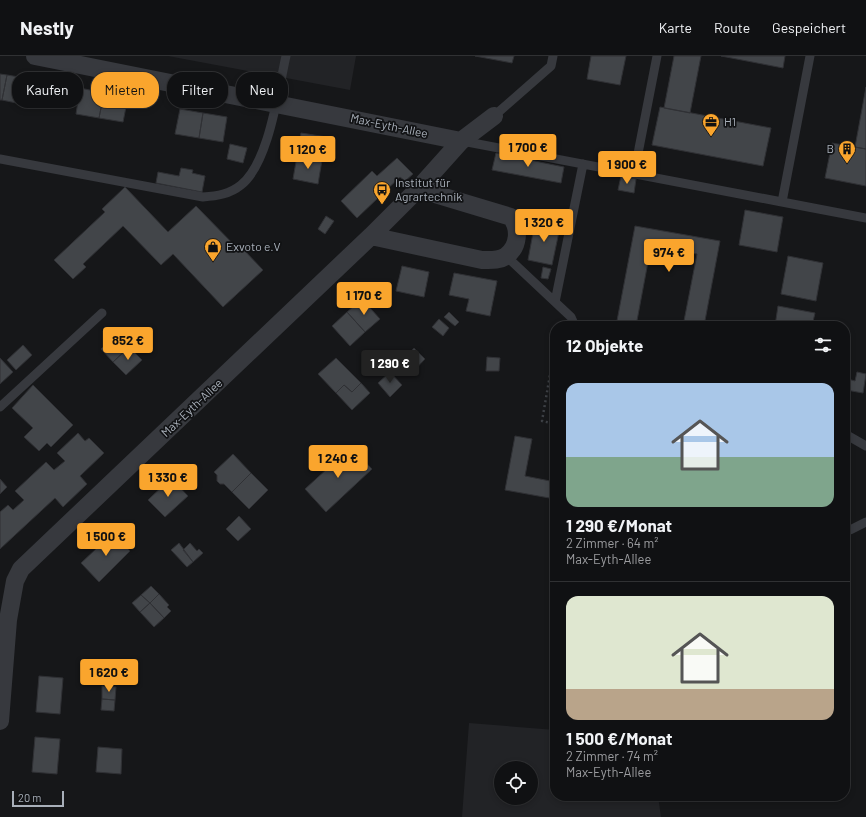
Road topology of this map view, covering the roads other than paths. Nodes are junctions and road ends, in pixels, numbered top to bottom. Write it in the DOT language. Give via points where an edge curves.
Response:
graph roads {
  1 [pos="35,56"];
  2 [pos="286,56"];
  3 [pos="553,56"];
  4 [pos="658,56"];
  5 [pos="810,56"];
  6 [pos="282,72"];
  7 [pos="236,95"];
  8 [pos="288,105"];
  9 [pos="274,108"];
  10 [pos="494,116"];
  11 [pos="461,141"];
  12 [pos="0,159"];
  13 [pos="583,164"];
  14 [pos="634,174"];
  15 [pos="418,188"];
  16 [pos="782,202"];
  17 [pos="866,218"];
  18 [pos="371,236"];
  19 [pos="506,256"];
  20 [pos="555,302"];
  21 [pos="102,313"];
  22 [pos="573,321"];
  23 [pos="0,407"];
  24 [pos="850,437"];
  25 [pos="866,446"];
  26 [pos="866,522"];
  27 [pos="850,530"];
  28 [pos="8,579"];
  29 [pos="0,721"];
  1 -- 7 [label="street, Max-Eyth-Allee"];
  2 -- 6 [label="lane"];
  3 -- 10 [label="lane" via="551,66"];
  4 -- 14 [label="lane"];
  5 -- 16 [label="lane"];
  8 -- 11 [label="street, Max-Eyth-Allee"];
  9 -- 12 [label="lane" via="265,145 253,173 240,186 225,194 203,197"];
  10 -- 11 [label="street, Max-Eyth-Allee"];
  11 -- 13 [label="lane"];
  11 -- 15 [label="street, Max-Eyth-Allee"];
  13 -- 14 [label="lane"];
  13 -- 20 [label="lane"];
  14 -- 16 [label="lane"];
  15 -- 18 [label="street, Max-Eyth-Allee"];
  15 -- 19 [label="street" via="511,217 517,224 517,239"];
  16 -- 17 [label="lane"];
  18 -- 19 [label="street" via="482,260 496,260"];
  18 -- 28 [label="street, Max-Eyth-Allee" via="21,570"];
  19 -- 20 [label="lane"];
  20 -- 22 [label="lane"];
  21 -- 23 [label="lane"];
  24 -- 25 [label="lane"];
  26 -- 27 [label="lane"];
  28 -- 29 [label="street, Max-Eyth-Allee" via="8,620"];
}
